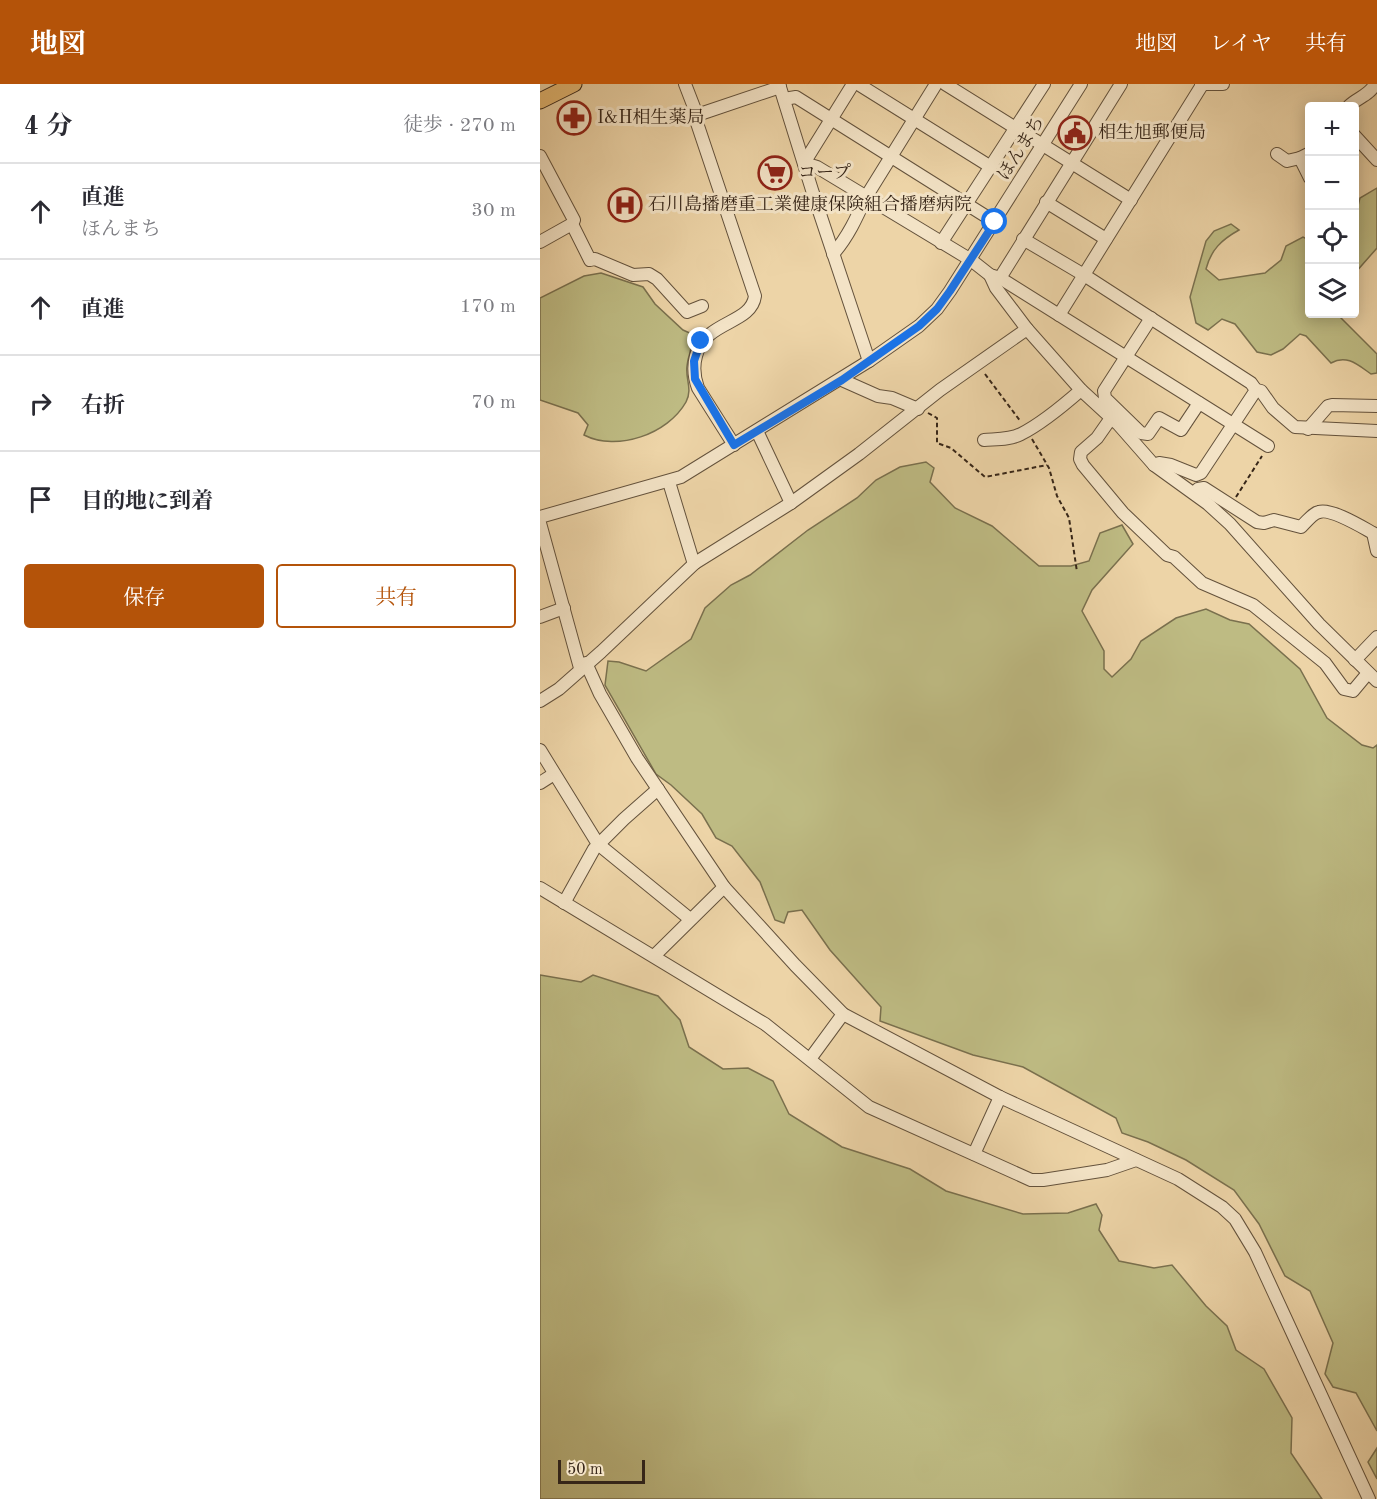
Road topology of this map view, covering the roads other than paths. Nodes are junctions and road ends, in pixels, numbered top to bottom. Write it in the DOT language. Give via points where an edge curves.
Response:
graph roads {
  1 [pos="574,84"];
  2 [pos="685,84"];
  3 [pos="856,84"];
  4 [pos="936,84"];
  5 [pos="945,84"];
  6 [pos="1081,84"];
  7 [pos="1121,84"];
  8 [pos="1223,84"];
  9 [pos="1375,84"];
  10 [pos="1201,85"];
  11 [pos="1038,86"];
  12 [pos="781,90"];
  13 [pos="540,101"];
  14 [pos="1353,102"];
  15 [pos="697,115"];
  16 [pos="831,119"];
  17 [pos="914,120"];
  18 [pos="1016,128"];
  19 [pos="1359,140"];
  20 [pos="1043,145"];
  21 [pos="1277,154"];
  22 [pos="1305,155"];
  23 [pos="540,156"];
  24 [pos="891,157"];
  25 [pos="1377,160"];
  26 [pos="1071,162"];
  27 [pos="804,163"];
  28 [pos="991,167"];
  29 [pos="866,197"];
  30 [pos="1131,200"];
  31 [pos="1046,202"];
  32 [pos="967,204"];
  33 [pos="995,222"];
  34 [pos="572,224"];
  35 [pos="1023,238"];
  36 [pos="541,239"];
  37 [pos="1106,240"];
  38 [pos="941,243"];
  39 [pos="833,254"];
  40 [pos="970,260"];
  41 [pos="1084,275"];
  42 [pos="995,277"];
  43 [pos="702,306"];
  44 [pos="1059,315"];
  45 [pos="1151,318"];
  46 [pos="1027,329"];
  47 [pos="1126,357"];
  48 [pos="869,362"];
  49 [pos="842,380"];
  50 [pos="1081,390"];
  51 [pos="1256,390"];
  52 [pos="1199,403"];
  53 [pos="1377,406"];
  54 [pos="918,409"];
  55 [pos="1111,418"];
  56 [pos="1234,425"];
  57 [pos="1308,429"];
  58 [pos="757,431"];
  59 [pos="1377,431"];
  60 [pos="984,440"];
  61 [pos="734,445"];
  62 [pos="1268,446"];
  63 [pos="1154,465"];
  64 [pos="669,482"];
  65 [pos="1194,493"];
  66 [pos="791,503"];
  67 [pos="540,517"];
  68 [pos="1377,522"];
  69 [pos="540,523"];
  70 [pos="1365,529"];
  71 [pos="1377,551"];
  72 [pos="695,563"];
  73 [pos="564,608"];
  74 [pos="540,617"];
  75 [pos="1377,637"];
  76 [pos="1355,660"];
  77 [pos="583,666"];
  78 [pos="1372,677"];
  79 [pos="540,701"];
  80 [pos="540,750"];
  81 [pos="554,774"];
  82 [pos="540,783"];
  83 [pos="658,789"];
  84 [pos="598,844"];
  85 [pos="724,887"];
  86 [pos="540,888"];
  87 [pos="564,903"];
  88 [pos="690,918"];
  89 [pos="654,956"];
  90 [pos="843,1014"];
  91 [pos="810,1059"];
  92 [pos="1000,1097"];
  93 [pos="974,1155"];
  94 [pos="1136,1160"];
  95 [pos="1368,1497"];
  1 -- 13 [label="main road"];
  2 -- 15 [label="street"];
  3 -- 16 [label="street"];
  3 -- 17 [label="street"];
  4 -- 17 [label="street"];
  5 -- 18 [label="street"];
  6 -- 20 [label="street, ほんまち"];
  7 -- 26 [label="street"];
  8 -- 10 [label="street"];
  9 -- 14 [label="street"];
  10 -- 30 [label="street"];
  11 -- 18 [label="street"];
  12 -- 15 [label="street"];
  12 -- 16 [label="street"];
  12 -- 27 [label="street"];
  15 -- 61 [label="street" via="755,296 747,311 701,341 694,361 698,388"];
  16 -- 24 [label="street"];
  16 -- 27 [label="street"];
  17 -- 24 [label="street"];
  17 -- 28 [label="street"];
  18 -- 20 [label="street"];
  18 -- 28 [label="street"];
  19 -- 25 [label="street"];
  20 -- 26 [label="street"];
  20 -- 33 [label="street, ほんまち"];
  21 -- 22 [label="street" via="1287,161"];
  23 -- 34 [label="street" via="574,220"];
  24 -- 29 [label="street"];
  24 -- 32 [label="street"];
  26 -- 30 [label="street"];
  26 -- 31 [label="street"];
  27 -- 29 [label="street"];
  27 -- 39 [label="street"];
  28 -- 32 [label="street"];
  29 -- 38 [label="street"];
  29 -- 39 [label="street"];
  30 -- 37 [label="street"];
  31 -- 35 [label="street"];
  31 -- 37 [label="street"];
  32 -- 33 [label="street"];
  32 -- 38 [label="street"];
  33 -- 40 [label="street, ほんまち"];
  34 -- 36 [label="street"];
  34 -- 43 [label="street" via="590,260 633,275 649,274 687,312"];
  35 -- 41 [label="street"];
  35 -- 42 [label="street"];
  37 -- 41 [label="street"];
  38 -- 40 [label="street"];
  39 -- 48 [label="street"];
  40 -- 42 [label="street"];
  40 -- 48 [label="street, ほんまち" via="937,309"];
  41 -- 44 [label="street"];
  41 -- 45 [label="street"];
  42 -- 44 [label="street"];
  42 -- 46 [label="street" via="996,288"];
  44 -- 47 [label="street"];
  45 -- 47 [label="street"];
  45 -- 51 [label="street"];
  46 -- 50 [label="street"];
  46 -- 54 [label="street"];
  47 -- 52 [label="street"];
  47 -- 52 [label="street" via="1104,391 1105,398 1141,433 1148,434 1159,418 1181,430"];
  48 -- 49 [label="street, ほんまち"];
  49 -- 54 [label="street"];
  49 -- 58 [label="street, ほんまち"];
  50 -- 55 [label="street"];
  50 -- 60 [label="street" via="1022,434"];
  51 -- 56 [label="street"];
  51 -- 57 [label="street" via="1295,427"];
  52 -- 56 [label="street"];
  53 -- 57 [label="street" via="1328,406"];
  54 -- 66 [label="street"];
  55 -- 63 [label="street"];
  55 -- 78 [label="street" via="1098,438 1081,452 1080,459 1123,513 1202,582 1262,612 1325,663 1344,689 1353,691"];
  56 -- 62 [label="street"];
  56 -- 63 [label="street" via="1201,473"];
  57 -- 59 [label="street"];
  58 -- 61 [label="street, ほんまち"];
  58 -- 66 [label="street"];
  61 -- 64 [label="street, ほんまち"];
  63 -- 65 [label="street"];
  64 -- 67 [label="street, ほんまち"];
  64 -- 72 [label="street"];
  65 -- 70 [label="street" via="1204,488 1257,522 1274,520 1300,527 1318,512 1326,512"];
  65 -- 76 [label="street" via="1237,531"];
  66 -- 72 [label="street"];
  68 -- 70 [label="street"];
  69 -- 73 [label="street"];
  70 -- 71 [label="street" via="1373,533"];
  72 -- 77 [label="street"];
  73 -- 74 [label="street"];
  73 -- 77 [label="street"];
  75 -- 76 [label="street"];
  76 -- 78 [label="street"];
  77 -- 79 [label="street"];
  77 -- 83 [label="street"];
  80 -- 81 [label="street"];
  81 -- 82 [label="street"];
  81 -- 84 [label="street"];
  83 -- 84 [label="street"];
  83 -- 85 [label="street"];
  84 -- 87 [label="street"];
  84 -- 88 [label="street"];
  85 -- 88 [label="street"];
  85 -- 90 [label="street"];
  86 -- 87 [label="street"];
  87 -- 89 [label="street"];
  88 -- 89 [label="street"];
  89 -- 91 [label="street" via="765,1024"];
  90 -- 91 [label="street"];
  90 -- 92 [label="street"];
  91 -- 93 [label="street" via="869,1107"];
  92 -- 93 [label="street"];
  92 -- 94 [label="street"];
  93 -- 94 [label="street" via="1031,1180 1107,1170"];
  94 -- 95 [label="street" via="1178,1179 1222,1207 1243,1230"];
}
